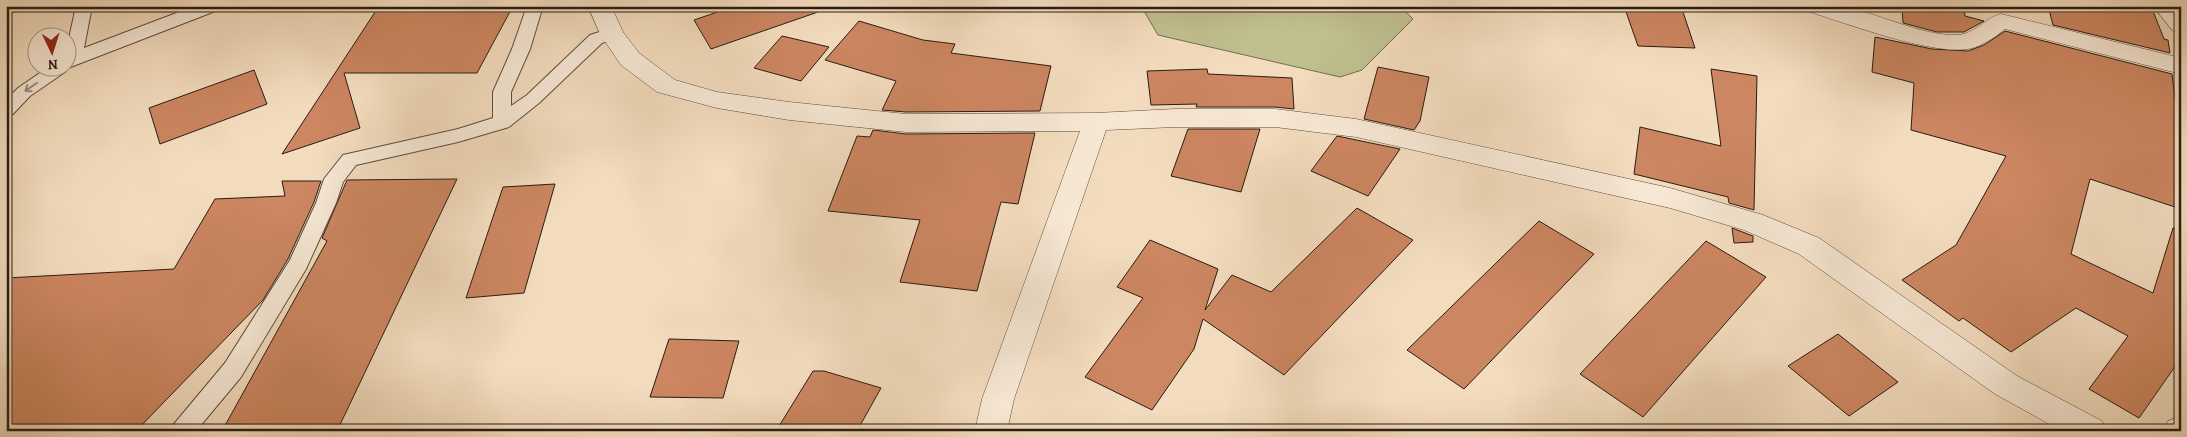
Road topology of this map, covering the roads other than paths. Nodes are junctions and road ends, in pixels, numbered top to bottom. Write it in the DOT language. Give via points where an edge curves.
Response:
graph roads {
  1 [pos="11,6"];
  2 [pos="84,6"];
  3 [pos="212,6"];
  4 [pos="535,6"];
  5 [pos="599,6"];
  6 [pos="1815,6"];
  7 [pos="2164,6"];
  8 [pos="6,8"];
  9 [pos="2181,26"];
  10 [pos="77,28"];
  11 [pos="612,34"];
  12 [pos="78,57"];
  13 [pos="2181,66"];
  14 [pos="44,78"];
  15 [pos="6,111"];
  16 [pos="502,122"];
  17 [pos="1096,122"];
  18 [pos="182,431"];
  19 [pos="992,431"];
  20 [pos="2091,431"];
  1 -- 8 [label="street"];
  2 -- 10 [label="lane"];
  3 -- 12 [label="lane"];
  4 -- 16 [label="lane" via="522,49 502,92"];
  5 -- 11 [label="street"];
  6 -- 13 [label="street" via="1935,40 1967,41 2001,21"];
  7 -- 9 [label="street"];
  11 -- 16 [label="lane" via="596,39 533,99"];
  11 -- 17 [label="street" via="630,59 666,86 717,100 906,123"];
  14 -- 15 [label="lane, one-way"];
  16 -- 18 [label="lane" via="350,160 334,179 299,263 233,370"];
  17 -- 19 [label="street" via="998,399"];
  17 -- 20 [label="street" via="1275,118 1356,128 1670,198 1753,222 1809,246 2006,385"];
}
